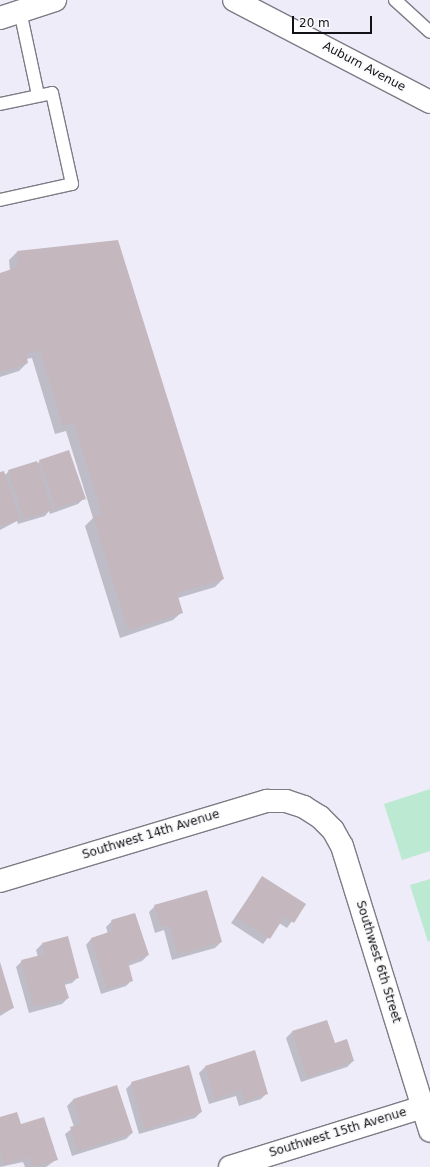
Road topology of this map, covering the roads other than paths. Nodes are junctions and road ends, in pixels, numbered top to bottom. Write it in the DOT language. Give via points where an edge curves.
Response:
graph roads {
  1 [pos="55,0"];
  2 [pos="395,0"];
  3 [pos="239,1"];
  4 [pos="19,9"];
  5 [pos="430,32"];
  6 [pos="38,96"];
  7 [pos="430,102"];
  8 [pos="0,104"];
  9 [pos="0,200"];
  10 [pos="304,807"];
  11 [pos="0,881"];
  12 [pos="423,1107"];
  13 [pos="430,1131"];
  14 [pos="230,1167"];
  1 -- 4 [label="street"];
  2 -- 5 [label="lane"];
  3 -- 7 [label="street, Auburn Avenue"];
  4 -- 6 [label="lane"];
  6 -- 8 [label="lane"];
  6 -- 9 [label="lane" via="52,93 72,184"];
  10 -- 11 [label="street, Southwest 14th Avenue" via="286,801 267,801"];
  10 -- 12 [label="street, Southwest 6th Street" via="320,817 333,830 342,846"];
  12 -- 13 [label="street, Southwest 6th Street"];
  12 -- 14 [label="street, Southwest 15th Avenue"];
}
